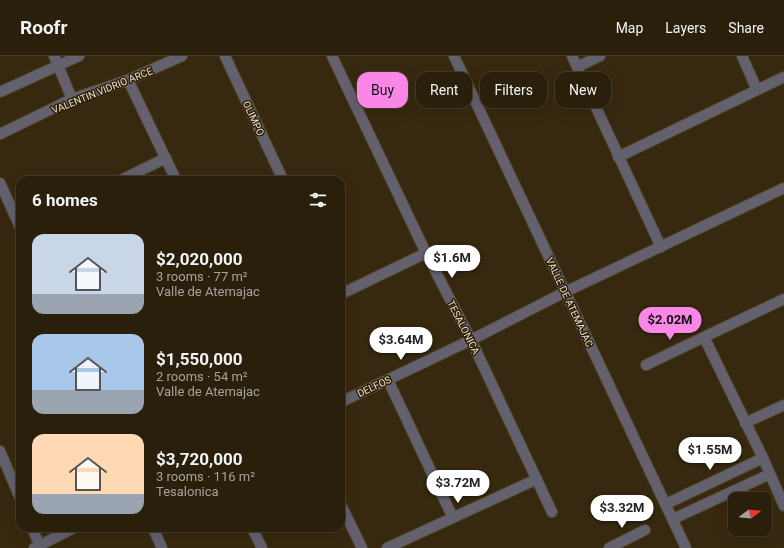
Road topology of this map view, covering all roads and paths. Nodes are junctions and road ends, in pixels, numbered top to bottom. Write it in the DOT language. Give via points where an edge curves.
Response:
graph roads {
  1 [pos="79,56"];
  2 [pos="182,56"];
  3 [pos="225,56"];
  4 [pos="332,56"];
  5 [pos="454,56"];
  6 [pos="572,56"];
  7 [pos="600,56"];
  8 [pos="742,56"];
  9 [pos="168,59"];
  10 [pos="56,60"];
  11 [pos="577,67"];
  12 [pos="784,77"];
  13 [pos="128,80"];
  14 [pos="757,90"];
  15 [pos="0,92"];
  16 [pos="72,100"];
  17 [pos="0,134"];
  18 [pos="618,157"];
  19 [pos="166,158"];
  20 [pos="130,176"];
  21 [pos="174,176"];
  22 [pos="281,176"];
  23 [pos="0,183"];
  24 [pos="784,188"];
  25 [pos="16,218"];
  26 [pos="661,247"];
  27 [pos="426,252"];
  28 [pos="345,292"];
  29 [pos="565,292"];
  30 [pos="784,299"];
  31 [pos="704,337"];
  32 [pos="471,340"];
  33 [pos="646,365"];
  34 [pos="388,380"];
  35 [pos="345,400"];
  36 [pos="784,405"];
  37 [pos="745,423"];
  38 [pos="0,451"];
  39 [pos="763,458"];
  40 [pos="770,474"];
  41 [pos="537,479"];
  42 [pos="16,489"];
  43 [pos="666,504"];
  44 [pos="784,506"];
  45 [pos="552,512"];
  46 [pos="345,513"];
  47 [pos="453,518"];
  48 [pos="673,519"];
  49 [pos="645,530"];
  50 [pos="33,532"];
  51 [pos="66,532"];
  52 [pos="156,532"];
  53 [pos="254,532"];
  54 [pos="38,547"];
  55 [pos="162,548"];
  56 [pos="262,548"];
  57 [pos="362,548"];
  58 [pos="387,548"];
  59 [pos="609,548"];
  60 [pos="686,548"];
  1 -- 10 [label="street"];
  2 -- 9 [label="street, VALENTIN VIDRIO ARCE"];
  3 -- 22 [label="street, OLIMPO"];
  4 -- 27 [label="street, TESALONICA"];
  5 -- 29 [label="street, VALLE DE ATEMAJAC"];
  6 -- 11 [label="street"];
  7 -- 11 [label="street"];
  8 -- 14 [label="street"];
  9 -- 13 [label="street, VALENTIN VIDRIO ARCE"];
  10 -- 15 [label="street"];
  10 -- 16 [label="street"];
  11 -- 18 [label="street"];
  12 -- 14 [label="street"];
  13 -- 16 [label="street, VALENTIN VIDRIO ARCE"];
  13 -- 19 [label="street"];
  14 -- 18 [label="street"];
  16 -- 17 [label="street, VALENTIN VIDRIO ARCE"];
  18 -- 26 [label="street"];
  19 -- 20 [label="street"];
  19 -- 21 [label="street"];
  23 -- 25 [label="street"];
  24 -- 26 [label="street, DELFOS"];
  26 -- 29 [label="street, DELFOS"];
  27 -- 28 [label="street"];
  27 -- 32 [label="street, TESALONICA"];
  29 -- 32 [label="street, DELFOS"];
  29 -- 43 [label="street, VALLE DE ATEMAJAC"];
  30 -- 31 [label="street"];
  31 -- 33 [label="street"];
  31 -- 37 [label="street"];
  32 -- 34 [label="street, DELFOS"];
  32 -- 41 [label="street, TESALONICA"];
  34 -- 35 [label="street, DELFOS"];
  34 -- 47 [label="street"];
  36 -- 37 [label="street"];
  37 -- 39 [label="street"];
  38 -- 42 [label="street"];
  39 -- 40 [label="street"];
  39 -- 43 [label="street"];
  40 -- 44 [label="street"];
  40 -- 48 [label="street"];
  41 -- 45 [label="street, TESALONICA"];
  41 -- 47 [label="street"];
  43 -- 48 [label="street, VALLE DE ATEMAJAC"];
  46 -- 57 [label="street"];
  47 -- 58 [label="street"];
  48 -- 60 [label="street, VALLE DE ATEMAJAC"];
  49 -- 59 [label="street"];
  50 -- 54 [label="street"];
  51 -- 54 [label="street"];
  52 -- 55 [label="street"];
  53 -- 56 [label="street"];
}
